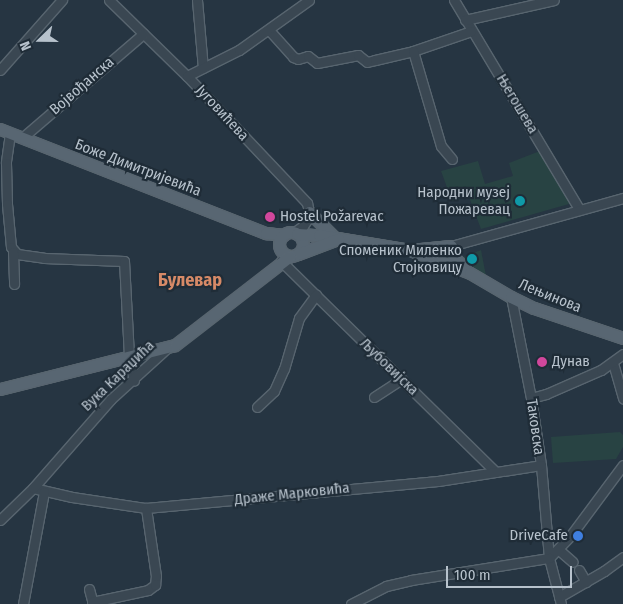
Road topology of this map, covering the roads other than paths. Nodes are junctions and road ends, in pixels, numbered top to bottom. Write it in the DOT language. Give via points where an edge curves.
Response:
graph roads {
  1 [pos="62,0"];
  2 [pos="109,0"];
  3 [pos="197,0"];
  4 [pos="309,0"];
  5 [pos="454,0"];
  6 [pos="554,0"];
  7 [pos="464,20"];
  8 [pos="270,30"];
  9 [pos="471,31"];
  10 [pos="143,34"];
  11 [pos="413,52"];
  12 [pos="203,68"];
  13 [pos="0,70"];
  14 [pos="187,76"];
  15 [pos="5,131"];
  16 [pos="22,138"];
  17 [pos="452,159"];
  18 [pos="623,198"];
  19 [pos="579,209"];
  20 [pos="309,212"];
  21 [pos="266,234"];
  22 [pos="291,234"];
  23 [pos="338,239"];
  24 [pos="451,246"];
  25 [pos="410,250"];
  26 [pos="14,252"];
  27 [pos="286,254"];
  28 [pos="470,273"];
  29 [pos="14,284"];
  30 [pos="316,295"];
  31 [pos="511,297"];
  32 [pos="623,338"];
  33 [pos="167,348"];
  34 [pos="623,354"];
  35 [pos="129,357"];
  36 [pos="613,363"];
  37 [pos="134,380"];
  38 [pos="402,380"];
  39 [pos="0,389"];
  40 [pos="374,397"];
  41 [pos="531,398"];
  42 [pos="623,399"];
  43 [pos="257,407"];
  44 [pos="541,465"];
  45 [pos="623,465"];
  46 [pos="496,472"];
  47 [pos="33,488"];
  48 [pos="44,492"];
  49 [pos="146,508"];
  50 [pos="0,520"];
  51 [pos="559,550"];
  52 [pos="623,557"];
  53 [pos="548,558"];
  54 [pos="573,562"];
  55 [pos="579,570"];
  56 [pos="586,582"];
  57 [pos="89,589"];
  58 [pos="560,600"];
  59 [pos="93,603"];
  60 [pos="22,604"];
  61 [pos="351,604"];
  1 -- 13 [label="street"];
  2 -- 10 [label="street, Југовићева"];
  3 -- 12 [label="street"];
  4 -- 8 [label="street"];
  5 -- 7 [label="street, Његошева"];
  6 -- 7 [label="street"];
  7 -- 9 [label="street, Његошева"];
  8 -- 11 [label="street" via="293,57 310,56 317,63 358,55 367,62"];
  8 -- 12 [label="street" via="240,50"];
  9 -- 11 [label="street"];
  9 -- 19 [label="street, Његошева"];
  10 -- 14 [label="street, Југовићева"];
  10 -- 16 [label="street, Војвођанска"];
  11 -- 17 [label="street" via="441,146"];
  12 -- 14 [label="street"];
  14 -- 20 [label="street, Југовићева" via="307,203"];
  15 -- 16 [label="main road, Боже Димитријевића"];
  15 -- 26 [label="street" via="7,204"];
  16 -- 21 [label="main road, Боже Димитријевића"];
  18 -- 19 [label="street"];
  19 -- 24 [label="street"];
  20 -- 22 [label="street" via="303,226"];
  20 -- 23 [label="main road"];
  21 -- 22 [label="main road, Боже Димитријевића"];
  21 -- 27 [label="main road, Боже Димитријевића"];
  22 -- 23 [label="main road, Боже Димитријевића"];
  22 -- 27 [label="main road" via="280,240"];
  22 -- 27 [label="main road" via="303,242 302,249"];
  23 -- 25 [label="main road, Боже Димитријевића"];
  23 -- 27 [label="main road"];
  24 -- 25 [label="main road"];
  24 -- 28 [label="main road, Лењинова" via="457,260"];
  25 -- 28 [label="main road, Лењинова"];
  26 -- 29 [label="street"];
  26 -- 35 [label="street" via="44,258 124,261"];
  27 -- 30 [label="street, Љубовијска"];
  27 -- 33 [label="main road, Вука Караџића" via="175,346"];
  28 -- 31 [label="main road, Лењинова"];
  30 -- 38 [label="street, Љубовијска"];
  30 -- 43 [label="street" via="299,318 274,391"];
  31 -- 32 [label="main road, Лењинова"];
  31 -- 41 [label="street, Таковска"];
  33 -- 35 [label="main road"];
  33 -- 37 [label="street, Вука Караџића"];
  34 -- 36 [label="street"];
  35 -- 37 [label="street"];
  35 -- 39 [label="main road"];
  36 -- 41 [label="street"];
  36 -- 42 [label="street"];
  37 -- 47 [label="street, Вука Караџића" via="111,399"];
  38 -- 40 [label="street"];
  38 -- 46 [label="street, Љубовијска"];
  41 -- 44 [label="street, Таковска"];
  44 -- 46 [label="street, Драже Марковића"];
  44 -- 53 [label="street, Таковска"];
  45 -- 51 [label="street"];
  46 -- 49 [label="street, Драже Марковића"];
  47 -- 48 [label="street, Драже Марковића"];
  47 -- 50 [label="street, Вука Караџића"];
  48 -- 49 [label="street, Драже Марковића"];
  48 -- 60 [label="street"];
  49 -- 59 [label="street" via="156,576 154,585 148,590"];
  51 -- 53 [label="street"];
  51 -- 54 [label="street"];
  52 -- 56 [label="street"];
  53 -- 58 [label="street, Таковска"];
  53 -- 61 [label="street" via="411,580 386,586"];
  55 -- 56 [label="street"];
  56 -- 58 [label="street"];
  57 -- 59 [label="street"];
}
